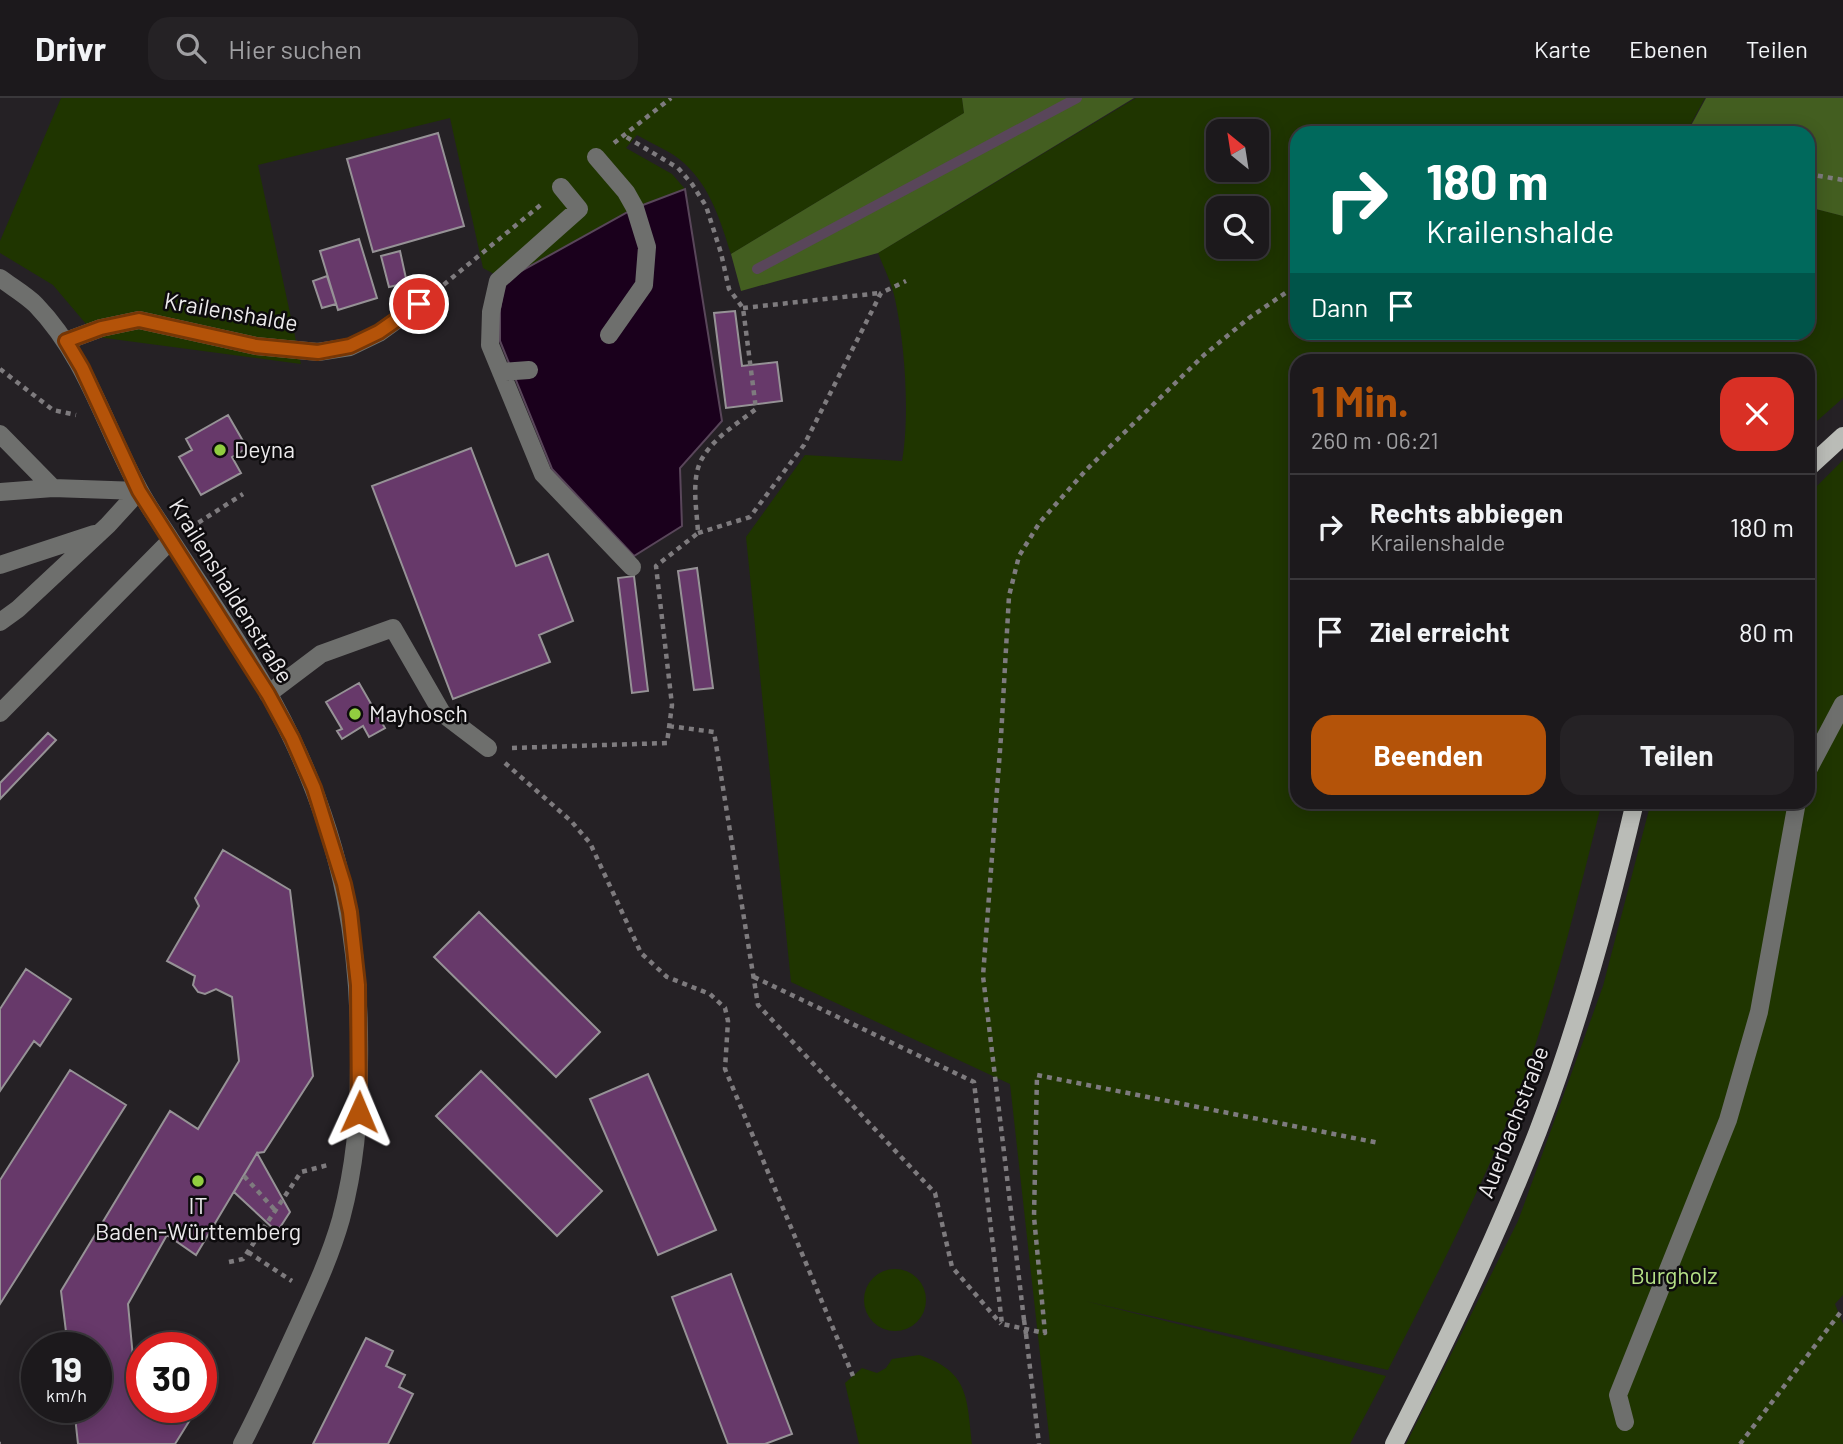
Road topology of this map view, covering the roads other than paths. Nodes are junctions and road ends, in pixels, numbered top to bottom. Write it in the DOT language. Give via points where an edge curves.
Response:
graph roads {
  1 [pos="596,157"];
  2 [pos="561,187"];
  3 [pos="0,278"];
  4 [pos="419,304"];
  5 [pos="609,335"];
  6 [pos="66,341"];
  7 [pos="529,370"];
  8 [pos="501,372"];
  9 [pos="0,434"];
  10 [pos="1843,436"];
  11 [pos="1815,462"];
  12 [pos="53,488"];
  13 [pos="139,491"];
  14 [pos="0,492"];
  15 [pos="97,533"];
  16 [pos="171,540"];
  17 [pos="0,565"];
  18 [pos="632,567"];
  19 [pos="9,611"];
  20 [pos="0,622"];
  21 [pos="268,694"];
  22 [pos="1843,704"];
  23 [pos="0,713"];
  24 [pos="488,748"];
  25 [pos="1815,757"];
  26 [pos="1633,809"];
  27 [pos="1796,809"];
  28 [pos="1625,1422"];
  29 [pos="242,1444"];
  30 [pos="1394,1444"];
  1 -- 5 [label="street" via="626,192 647,247 644,285"];
  2 -- 8 [label="street" via="579,209 498,281 491,312 491,345"];
  3 -- 6 [label="street, Krailenshaldenstraße" via="34,303"];
  4 -- 6 [label="street, Krailenshalde" via="350,346 318,352 256,346 139,320"];
  6 -- 13 [label="street, Krailenshaldenstraße"];
  7 -- 8 [label="street"];
  8 -- 18 [label="street" via="543,474"];
  9 -- 12 [label="street"];
  10 -- 11 [label="main road"];
  12 -- 13 [label="street"];
  12 -- 14 [label="street"];
  13 -- 15 [label="street"];
  13 -- 16 [label="street, Krailenshaldenstraße"];
  15 -- 17 [label="street"];
  15 -- 19 [label="street"];
  16 -- 21 [label="street, Krailenshaldenstraße"];
  16 -- 23 [label="street"];
  19 -- 20 [label="street"];
  21 -- 24 [label="street" via="321,654 393,628 442,713"];
  21 -- 29 [label="street, Krailenshaldenstraße" via="314,788 346,893 358,985 359,1112 355,1157 340,1221 312,1297"];
  22 -- 25 [label="street"];
  26 -- 30 [label="main road, Auerbachstraße" via="1589,978 1538,1131 1475,1280"];
  27 -- 28 [label="street" via="1759,1012 1728,1120 1618,1395"];
}
